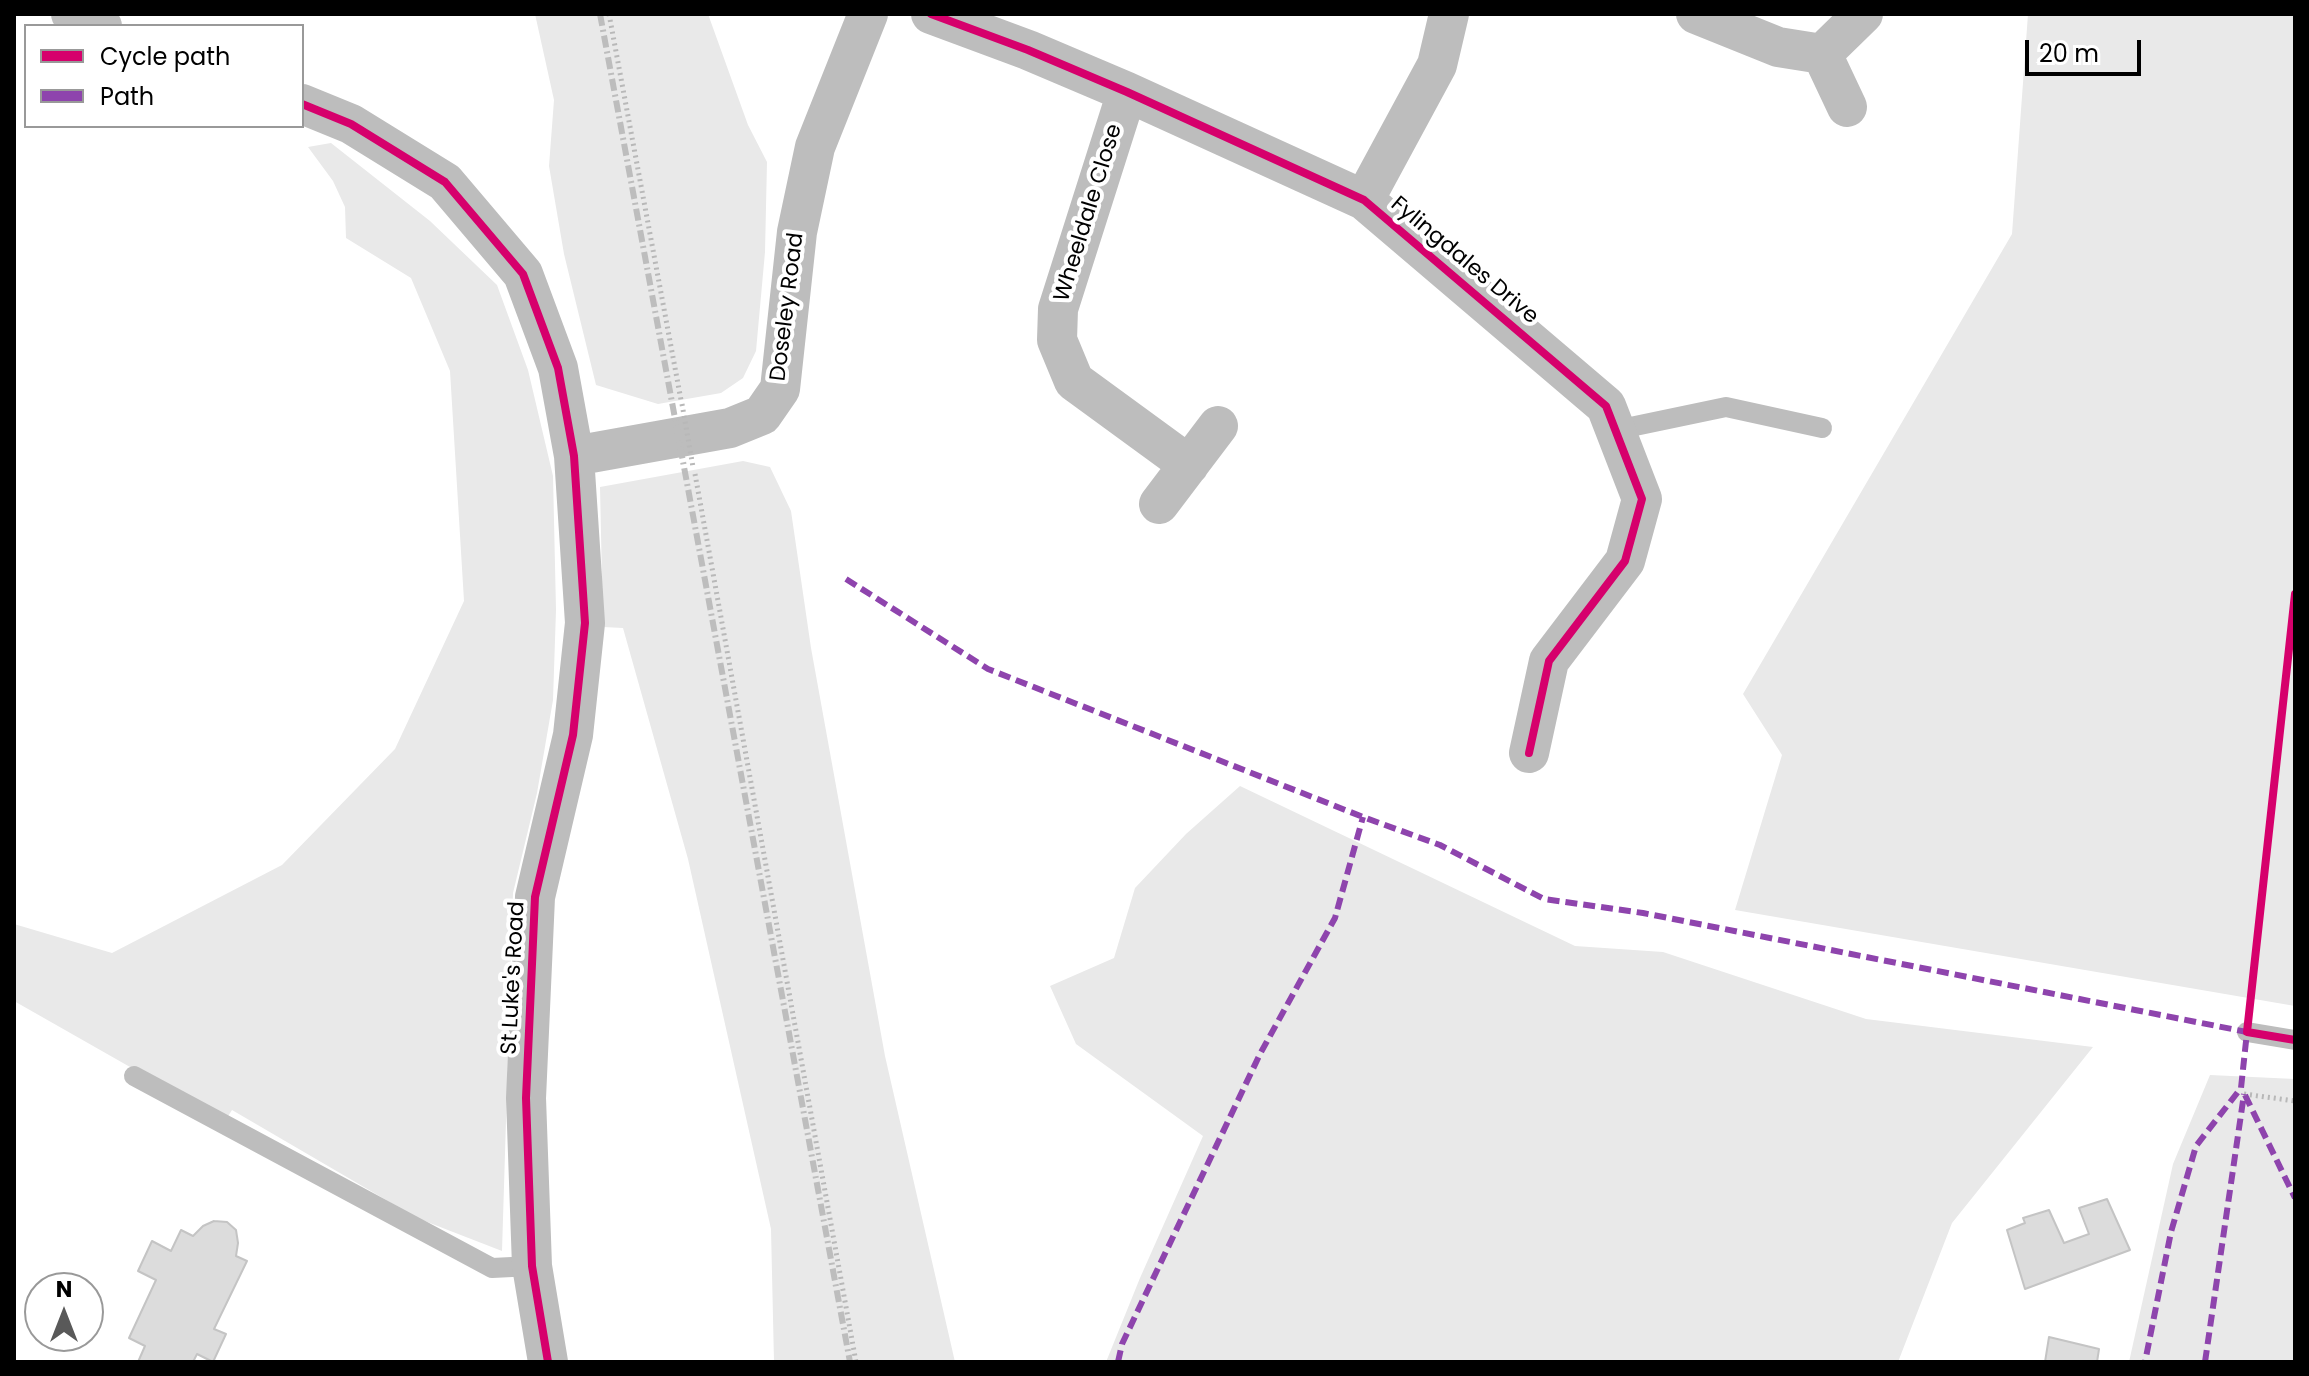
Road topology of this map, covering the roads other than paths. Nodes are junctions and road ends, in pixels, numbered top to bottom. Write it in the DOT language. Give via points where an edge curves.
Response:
graph roads {
  1 [pos="71,14"];
  2 [pos="868,14"];
  3 [pos="931,14"];
  4 [pos="1449,14"];
  5 [pos="1696,14"];
  6 [pos="1863,14"];
  7 [pos="97,24"];
  8 [pos="1822,54"];
  9 [pos="1127,92"];
  10 [pos="304,105"];
  11 [pos="1847,107"];
  12 [pos="1364,200"];
  13 [pos="1218,426"];
  14 [pos="1822,428"];
  15 [pos="1616,430"];
  16 [pos="574,456"];
  17 [pos="1189,465"];
  18 [pos="1159,504"];
  19 [pos="1529,753"];
  20 [pos="2247,1032"];
  21 [pos="2295,1040"];
  22 [pos="134,1076"];
  23 [pos="532,1266"];
  24 [pos="548,1362"];
  1 -- 7 [label="street"];
  2 -- 16 [label="street, Doseley Road" via="815,147 797,232 780,389 762,415 730,428"];
  3 -- 9 [label="street, Fylingdales Drive"];
  4 -- 12 [label="street" via="1437,65"];
  5 -- 8 [label="street" via="1778,47"];
  6 -- 8 [label="street"];
  8 -- 11 [label="street"];
  9 -- 12 [label="street, Fylingdales Drive"];
  9 -- 17 [label="street, Wheeldale Close" via="1058,309 1057,340 1074,381"];
  10 -- 16 [label="street, St Luke's Road" via="351,124 445,182 523,274 558,368"];
  12 -- 15 [label="street, Fylingdales Drive" via="1606,406"];
  13 -- 17 [label="street"];
  14 -- 15 [label="lane" via="1726,407"];
  15 -- 19 [label="street, Fylingdales Drive" via="1642,499 1625,561 1549,661"];
  16 -- 23 [label="street, St Luke's Road" via="585,623 573,735 535,897 526,1098"];
  17 -- 18 [label="street"];
  20 -- 21 [label="lane"];
  22 -- 23 [label="lane" via="492,1268"];
  23 -- 24 [label="street, St Luke's Road"];
}
